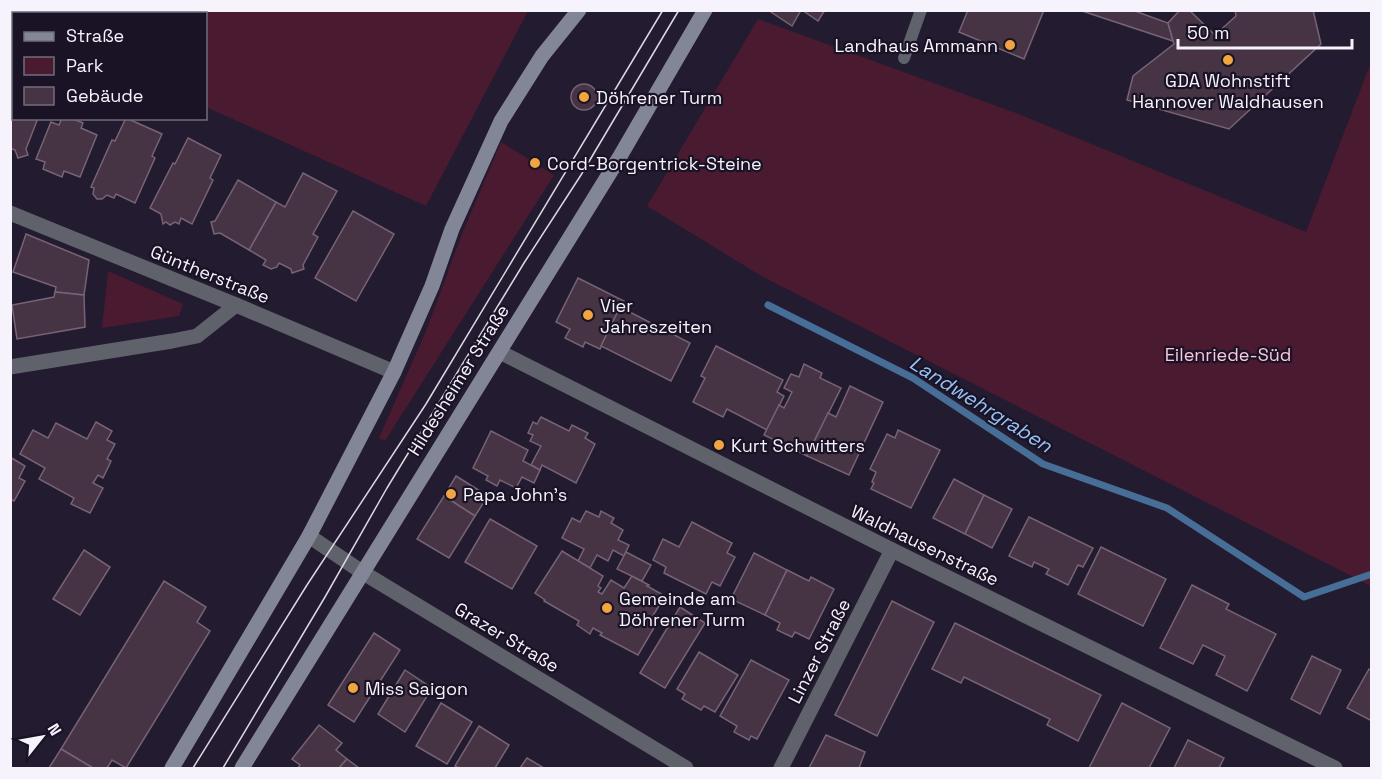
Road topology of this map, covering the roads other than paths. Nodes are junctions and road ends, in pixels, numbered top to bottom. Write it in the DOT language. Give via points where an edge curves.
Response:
graph roads {
  1 [pos="579,10"];
  2 [pos="705,10"];
  3 [pos="921,10"];
  4 [pos="904,58"];
  5 [pos="10,213"];
  6 [pos="236,305"];
  7 [pos="500,352"];
  8 [pos="10,367"];
  9 [pos="394,372"];
  10 [pos="309,536"];
  11 [pos="892,550"];
  12 [pos="362,572"];
  13 [pos="172,768"];
  14 [pos="242,768"];
  15 [pos="686,768"];
  16 [pos="781,768"];
  17 [pos="1335,768"];
  1 -- 9 [label="main road" via="542,56 501,121"];
  2 -- 7 [label="main road, Hildesheimer Straße"];
  3 -- 4 [label="lane"];
  5 -- 6 [label="street, Güntherstraße"];
  6 -- 8 [label="street" via="196,336"];
  6 -- 9 [label="street, Güntherstraße"];
  7 -- 11 [label="street, Waldhausenstraße"];
  7 -- 12 [label="main road, Hildesheimer Straße"];
  9 -- 10 [label="main road"];
  10 -- 12 [label="street, Grazer Straße"];
  10 -- 13 [label="main road"];
  11 -- 16 [label="street, Linzer Straße"];
  11 -- 17 [label="street, Waldhausenstraße"];
  12 -- 14 [label="main road, Hildesheimer Straße"];
  12 -- 15 [label="street, Grazer Straße"];
}
